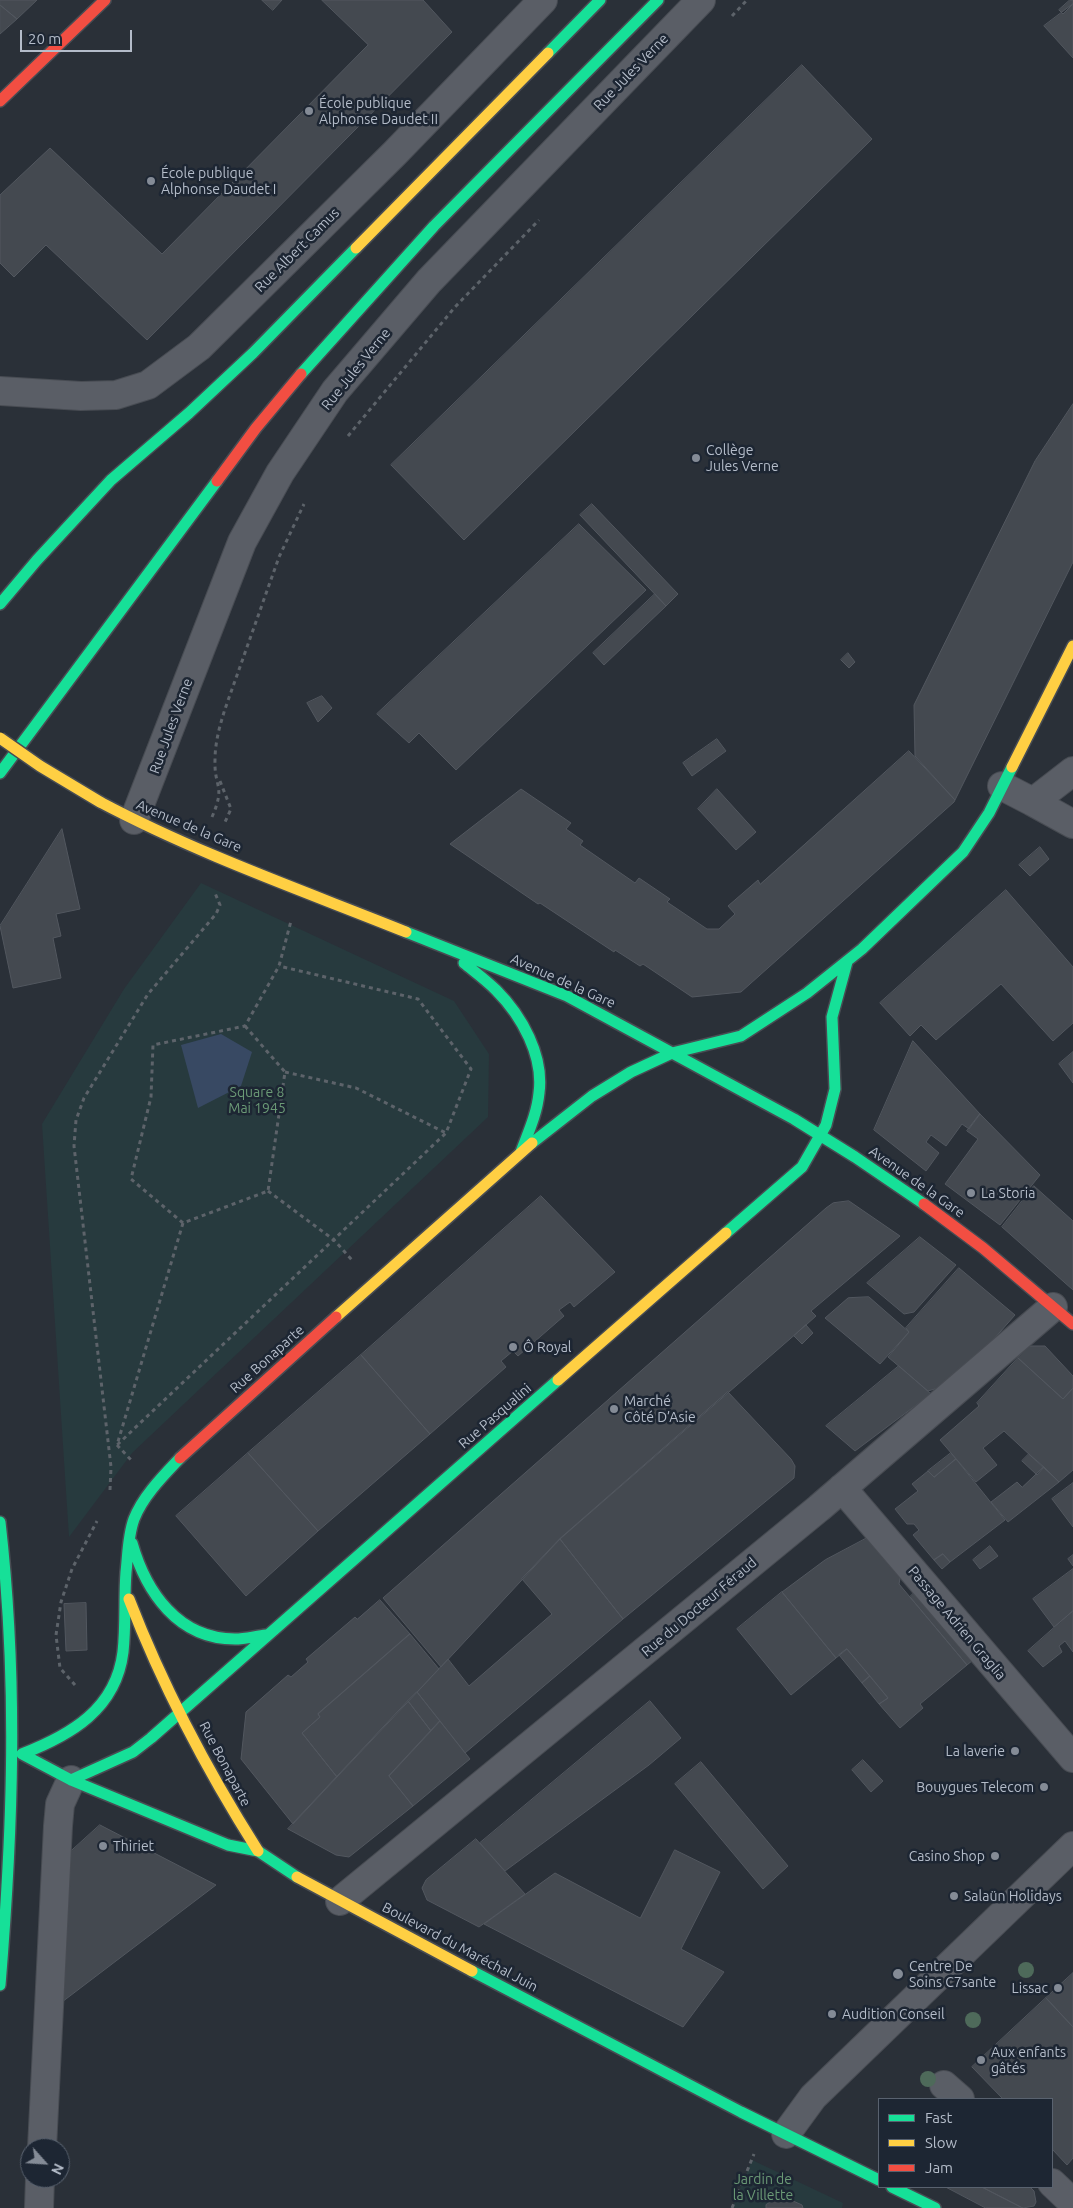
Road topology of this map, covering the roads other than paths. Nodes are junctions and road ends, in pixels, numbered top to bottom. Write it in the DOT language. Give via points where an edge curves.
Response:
graph roads {
  1 [pos="105,0"];
  2 [pos="543,0"];
  3 [pos="600,0"];
  4 [pos="658,0"];
  5 [pos="702,0"];
  6 [pos="0,101"];
  7 [pos="0,391"];
  8 [pos="0,604"];
  9 [pos="1073,646"];
  10 [pos="0,738"];
  11 [pos="1073,771"];
  12 [pos="0,773"];
  13 [pos="1002,786"];
  14 [pos="1033,802"];
  15 [pos="134,820"];
  16 [pos="1073,824"];
  17 [pos="444,947"];
  18 [pos="847,962"];
  19 [pos="672,1053"];
  20 [pos="821,1135"];
  21 [pos="521,1152"];
  22 [pos="1063,1316"];
  23 [pos="842,1488"];
  24 [pos="0,1522"];
  25 [pos="130,1536"];
  26 [pos="125,1588"];
  27 [pos="266,1635"];
  28 [pos="180,1713"];
  29 [pos="1073,1758"];
  30 [pos="71,1780"];
  31 [pos="1073,1846"];
  32 [pos="258,1851"];
  33 [pos="340,1901"];
  34 [pos="0,1985"];
  35 [pos="786,2134"];
  36 [pos="43,2138"];
  37 [pos="878,2180"];
  38 [pos="1053,2184"];
  39 [pos="40,2188"];
  40 [pos="894,2188"];
  41 [pos="1073,2203"];
  42 [pos="39,2208"];
  43 [pos="935,2208"];
  1 -- 6 [label="main road"];
  2 -- 7 [label="street, Rue Albert Camus" via="395,153 199,346 148,385 116,395"];
  3 -- 8 [label="main road" via="253,354 111,480"];
  4 -- 12 [label="main road" via="434,226 324,346 256,428"];
  5 -- 15 [label="street, Rue Jules Verne" via="429,281 335,392 280,473 242,542"];
  9 -- 13 [label="main road"];
  10 -- 15 [label="main road, Avenue de la Gare, bridge" via="40,766"];
  11 -- 14 [label="street"];
  13 -- 14 [label="street"];
  13 -- 18 [label="main road" via="989,813 963,852"];
  14 -- 16 [label="street"];
  15 -- 17 [label="main road, Avenue de la Gare"];
  17 -- 19 [label="main road, Avenue de la Gare" via="567,996"];
  17 -- 21 [label="main road, Rue Bonaparte" via="499,993 530,1040 540,1086 536,1112"];
  18 -- 19 [label="main road" via="747,1033"];
  18 -- 20 [label="main road, Rue Pasqualini" via="834,997 831,1034 834,1098"];
  19 -- 20 [label="main road, Avenue de la Gare"];
  19 -- 21 [label="main road" via="597,1093"];
  20 -- 22 [label="main road, Avenue de la Gare" via="971,1238"];
  20 -- 27 [label="main road, Rue Pasqualini" via="802,1167 789,1180"];
  21 -- 25 [label="main road, Rue Bonaparte" via="172,1467 136,1514"];
  22 -- 23 [label="street, Rue du Docteur Féraud"];
  23 -- 29 [label="street, Passage Adrien Graglia"];
  23 -- 33 [label="street, Rue du Docteur Féraud"];
  24 -- 34 [label="main road" via="7,1583 13,1703 12,1795"];
  25 -- 26 [label="main road, Rue Bonaparte"];
  25 -- 27 [label="main road" via="136,1560 159,1604 185,1626 232,1639"];
  26 -- 28 [label="main road, Rue Bonaparte" via="140,1630"];
  26 -- 30 [label="main road, Boulevard du Maréchal Juin" via="118,1676 107,1699 93,1716 70,1732 22,1754"];
  27 -- 28 [label="main road, Rue Pasqualini"];
  28 -- 30 [label="main road, Rue Pasqualini" via="133,1752"];
  28 -- 32 [label="main road, Rue Bonaparte" via="232,1812"];
  30 -- 32 [label="main road, Boulevard du Maréchal Juin" via="228,1845"];
  30 -- 36 [label="street" via="60,1804"];
  31 -- 35 [label="street" via="813,2097"];
  32 -- 33 [label="main road, Boulevard du Maréchal Juin" via="287,1872"];
  33 -- 35 [label="main road, Boulevard du Maréchal Juin"];
  35 -- 37 [label="main road, Boulevard du Maréchal Juin"];
  38 -- 41 [label="street"];
  39 -- 42 [label="street"];
  40 -- 43 [label="main road"];
}
